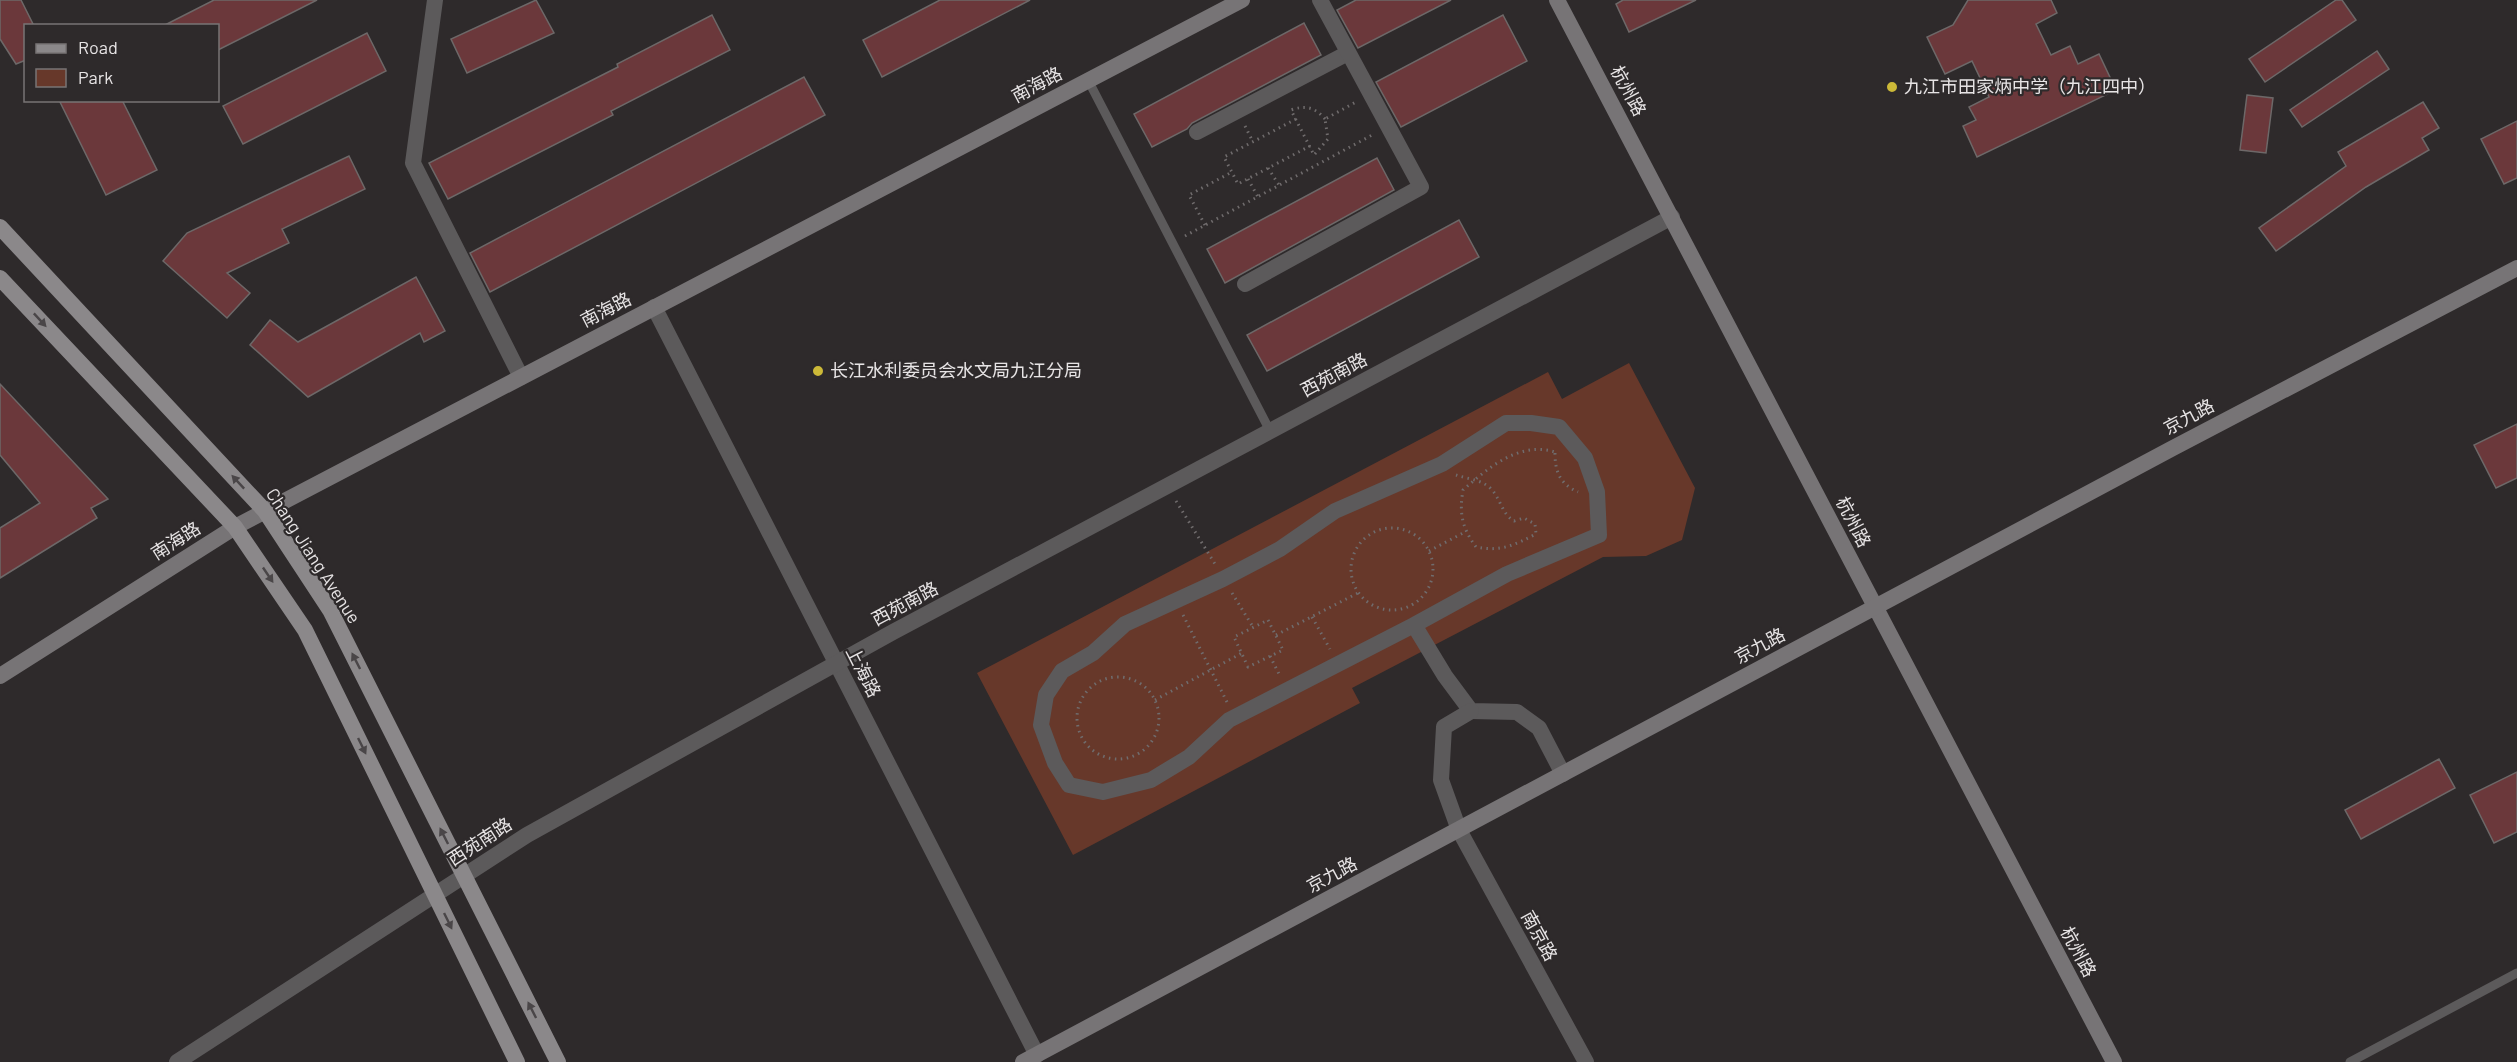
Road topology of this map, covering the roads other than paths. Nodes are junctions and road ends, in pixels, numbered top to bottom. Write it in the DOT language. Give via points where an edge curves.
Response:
graph roads {
  1 [pos="435,0"];
  2 [pos="1242,0"];
  3 [pos="1320,0"];
  4 [pos="1557,0"];
  5 [pos="1348,53"];
  6 [pos="1088,80"];
  7 [pos="1197,132"];
  8 [pos="1672,217"];
  9 [pos="0,227"];
  10 [pos="2517,268"];
  11 [pos="0,278"];
  12 [pos="1245,284"];
  13 [pos="654,307"];
  14 [pos="521,377"];
  15 [pos="1270,431"];
  16 [pos="265,511"];
  17 [pos="235,527"];
  18 [pos="1875,607"];
  19 [pos="1414,625"];
  20 [pos="837,663"];
  21 [pos="0,676"];
  22 [pos="1471,711"];
  23 [pos="1563,774"];
  24 [pos="1459,830"];
  25 [pos="464,876"];
  26 [pos="435,895"];
  27 [pos="2517,973"];
  28 [pos="1030,1058"];
  29 [pos="177,1062"];
  30 [pos="517,1062"];
  31 [pos="558,1062"];
  32 [pos="1586,1062"];
  33 [pos="2114,1062"];
  34 [pos="2350,1062"];
  1 -- 14 [label="street" via="413,163"];
  2 -- 6 [label="main road, 南海路"];
  3 -- 5 [label="street"];
  4 -- 8 [label="main road, 杭州路"];
  5 -- 7 [label="street"];
  5 -- 12 [label="street" via="1421,187"];
  6 -- 13 [label="main road, 南海路"];
  6 -- 15 [label="lane"];
  8 -- 15 [label="street, 西苑南路"];
  8 -- 18 [label="main road, 杭州路"];
  16 -- 9 [label="main road, Chang Jiang Avenue, one-way"];
  10 -- 18 [label="main road, 京九路"];
  11 -- 17 [label="main road, one-way"];
  13 -- 14 [label="main road, 南海路"];
  13 -- 20 [label="street, 上海路"];
  14 -- 16 [label="main road, 南海路"];
  15 -- 20 [label="street, 西苑南路"];
  16 -- 17 [label="main road, 南海路"];
  25 -- 16 [label="main road, Chang Jiang Avenue, one-way" via="330,610"];
  17 -- 21 [label="main road, 南海路"];
  17 -- 26 [label="main road, one-way" via="304,630"];
  18 -- 23 [label="main road, 京九路"];
  18 -- 33 [label="main road, 杭州路"];
  19 -- 19 [label="street" via="1235,717 1189,757 1151,780 1103,792 1069,784 1055,763 1041,726 1046,695 1062,671 1093,653 1125,624 1280,549 1335,511 1442,464 1506,423 1558,427 1585,458 1597,492 1599,535 1507,574"];
  19 -- 22 [label="street"];
  20 -- 25 [label="street, 西苑南路" via="527,835"];
  20 -- 28 [label="street, 上海路"];
  22 -- 23 [label="street" via="1517,712 1539,728"];
  22 -- 24 [label="street, 南京路" via="1444,727 1441,780"];
  23 -- 24 [label="main road, 京九路"];
  24 -- 28 [label="main road, 京九路"];
  24 -- 32 [label="street, 南京路"];
  25 -- 26 [label="street, 西苑南路"];
  31 -- 25 [label="main road, Chang Jiang Avenue, one-way"];
  26 -- 29 [label="street, 西苑南路"];
  26 -- 30 [label="main road, one-way"];
  27 -- 34 [label="lane"];
}
